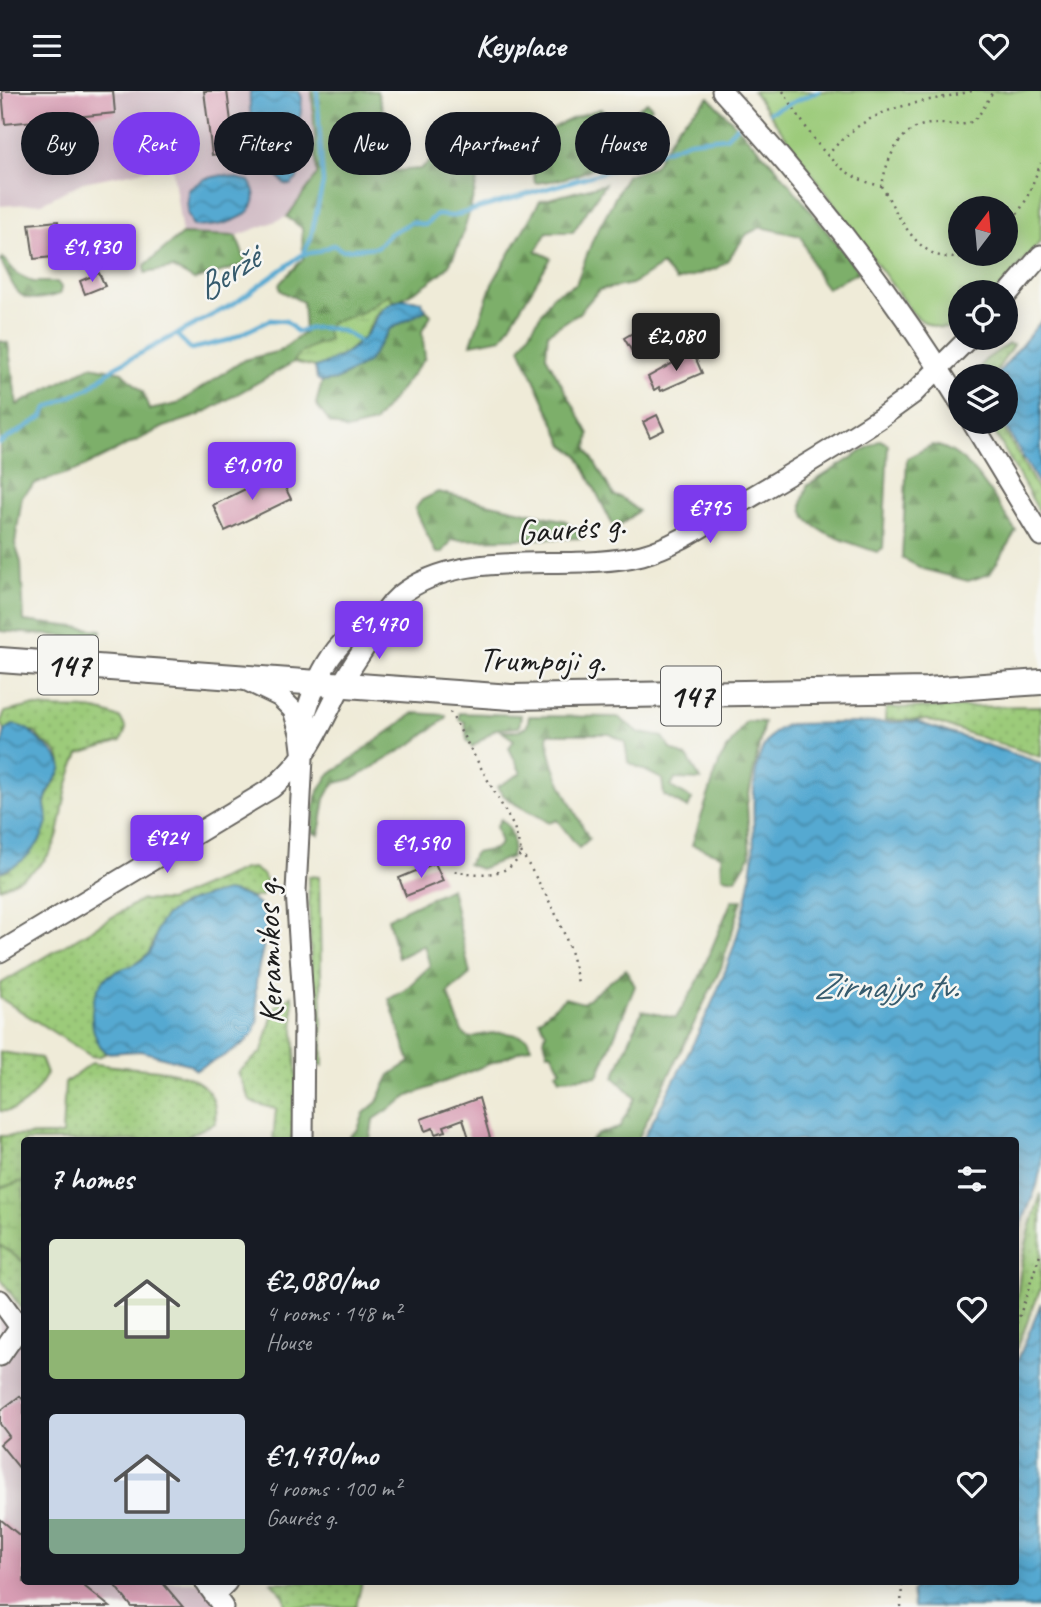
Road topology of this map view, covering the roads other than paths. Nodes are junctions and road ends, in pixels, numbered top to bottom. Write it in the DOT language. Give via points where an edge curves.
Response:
graph roads {
  1 [pos="722,91"];
  2 [pos="1041,255"];
  3 [pos="1018,282"];
  4 [pos="958,350"];
  5 [pos="940,369"];
  6 [pos="948,382"];
  7 [pos="979,434"];
  8 [pos="1041,536"];
  9 [pos="0,660"];
  10 [pos="239,678"];
  11 [pos="1041,682"];
  12 [pos="328,685"];
  13 [pos="300,733"];
  14 [pos="303,758"];
  15 [pos="0,952"];
  16 [pos="303,1137"];
  17 [pos="0,1300"];
  18 [pos="21,1330"];
  19 [pos="21,1332"];
  20 [pos="0,1356"];
  1 -- 5 [label="street" via="823,206"];
  2 -- 3 [label="street"];
  4 -- 5 [label="street, Gaurės g."];
  5 -- 6 [label="street"];
  5 -- 12 [label="street, Gaurės g." via="871,424 662,548 615,559 472,567 443,574 399,596 378,619 371,638"];
  7 -- 8 [label="street"];
  9 -- 10 [label="main road, Trumpoji g. / 147"];
  10 -- 12 [label="main road, Trumpoji g. / 147"];
  10 -- 13 [label="street" via="280,697 293,710"];
  11 -- 12 [label="main road, Trumpoji g. / 147" via="927,690 511,697"];
  12 -- 13 [label="street"];
  12 -- 14 [label="street" via="319,735"];
  13 -- 14 [label="street, Keramikos g."];
  14 -- 15 [label="street" via="272,788"];
  14 -- 16 [label="street, Keramikos g." via="296,891 304,1017"];
  17 -- 18 [label="street"];
  19 -- 20 [label="street"];
}
